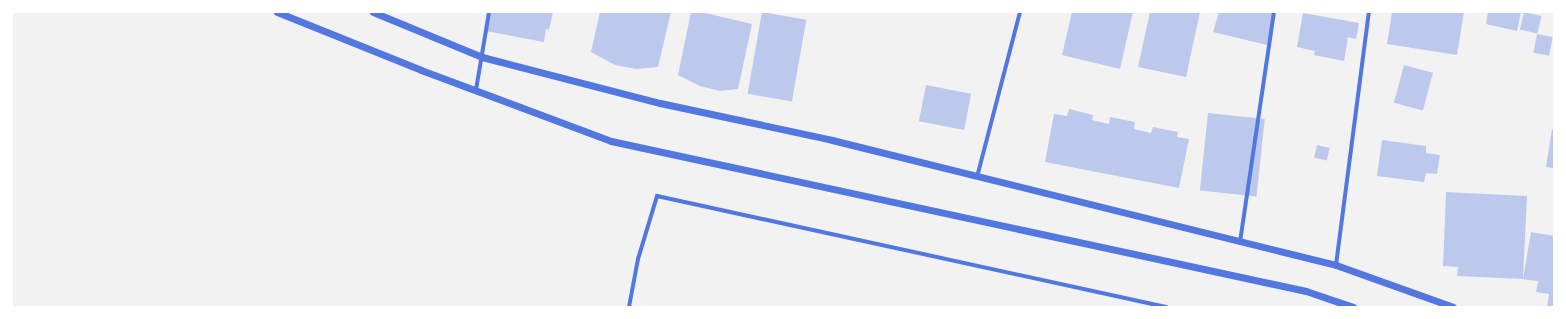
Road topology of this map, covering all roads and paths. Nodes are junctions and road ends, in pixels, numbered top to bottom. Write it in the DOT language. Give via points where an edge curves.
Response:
graph roads {
  1 [pos="277,12"];
  2 [pos="373,12"];
  3 [pos="489,12"];
  4 [pos="1020,12"];
  5 [pos="1274,12"];
  6 [pos="1369,12"];
  7 [pos="482,57"];
  8 [pos="476,90"];
  9 [pos="977,177"];
  10 [pos="1240,242"];
  11 [pos="1336,265"];
  12 [pos="629,307"];
  13 [pos="1166,307"];
  14 [pos="1353,307"];
  15 [pos="1453,307"];
  1 -- 8 [label="street"];
  2 -- 7 [label="street"];
  3 -- 7 [label="street"];
  4 -- 9 [label="street"];
  5 -- 10 [label="street"];
  6 -- 11 [label="street"];
  7 -- 8 [label="street"];
  7 -- 9 [label="street" via="660,103 832,140"];
  8 -- 14 [label="street" via="611,141 1306,291"];
  9 -- 10 [label="street"];
  10 -- 11 [label="street"];
  11 -- 15 [label="street"];
  12 -- 13 [label="street" via="638,259 657,196"];
}
